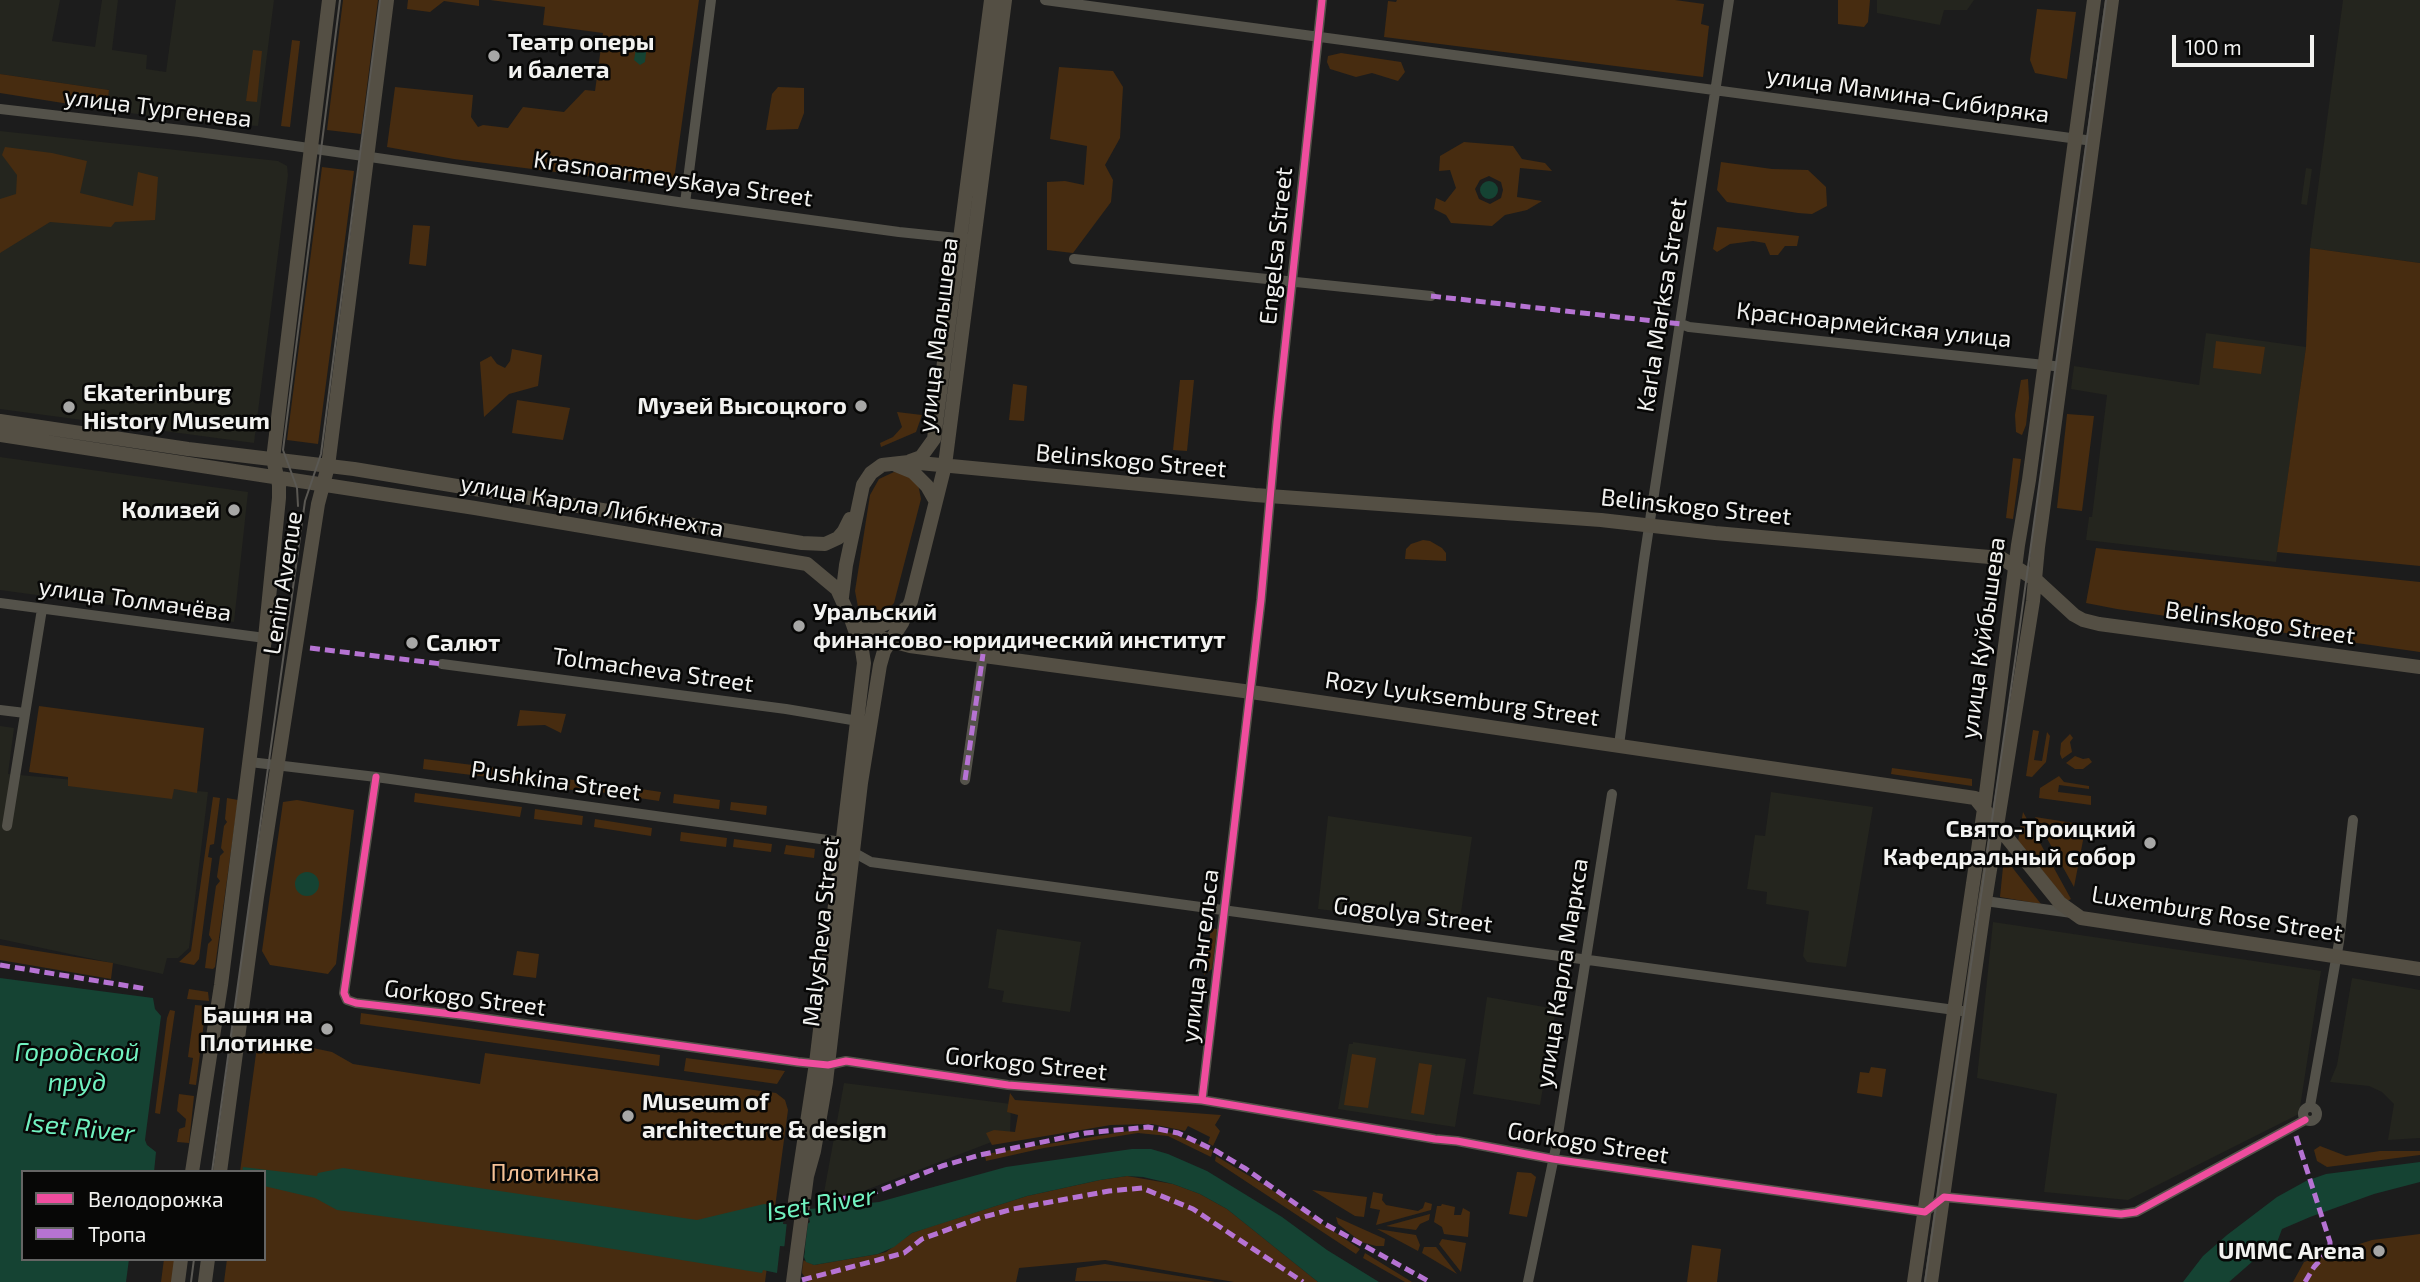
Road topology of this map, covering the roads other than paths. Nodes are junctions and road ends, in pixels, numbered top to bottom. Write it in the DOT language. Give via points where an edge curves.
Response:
graph roads {
  1 [pos="329,0"];
  2 [pos="387,0"];
  3 [pos="711,0"];
  4 [pos="991,0"];
  5 [pos="1005,0"];
  6 [pos="1045,0"];
  7 [pos="1322,0"];
  8 [pos="1730,0"];
  9 [pos="2094,0"];
  10 [pos="2112,0"];
  11 [pos="1318,37"];
  12 [pos="1717,91"];
  13 [pos="0,109"];
  14 [pos="2076,139"];
  15 [pos="2093,141"];
  16 [pos="311,149"];
  17 [pos="367,156"];
  18 [pos="685,203"];
  19 [pos="966,239"];
  20 [pos="1074,259"];
  21 [pos="1292,280"];
  22 [pos="1431,296"];
  23 [pos="1681,324"];
  24 [pos="2045,365"];
  25 [pos="2063,367"];
  26 [pos="0,421"];
  27 [pos="0,435"];
  28 [pos="273,459"];
  29 [pos="909,462"];
  30 [pos="890,464"];
  31 [pos="944,465"];
  32 [pos="328,466"];
  33 [pos="276,478"];
  34 [pos="321,485"];
  35 [pos="1271,496"];
  36 [pos="859,498"];
  37 [pos="935,500"];
  38 [pos="1649,526"];
  39 [pos="2017,566"];
  40 [pos="2036,580"];
  41 [pos="842,597"];
  42 [pos="911,601"];
  43 [pos="0,603"];
  44 [pos="42,609"];
  45 [pos="850,618"];
  46 [pos="265,638"];
  47 [pos="891,641"];
  48 [pos="983,654"];
  49 [pos="442,664"];
  50 [pos="2420,667"];
  51 [pos="1251,692"];
  52 [pos="0,709"];
  53 [pos="25,713"];
  54 [pos="858,721"];
  55 [pos="1619,745"];
  56 [pos="250,762"];
  57 [pos="278,765"];
  58 [pos="376,777"];
  59 [pos="965,780"];
  60 [pos="2002,785"];
  61 [pos="1612,794"];
  62 [pos="1982,801"];
  63 [pos="2353,820"];
  64 [pos="1996,823"];
  65 [pos="7,826"];
  66 [pos="855,829"];
  67 [pos="847,847"];
  68 [pos="1985,901"];
  69 [pos="1225,912"];
  70 [pos="2072,913"];
  71 [pos="2337,956"];
  72 [pos="1586,959"];
  73 [pos="2420,970"];
  74 [pos="1962,1011"];
  75 [pos="822,1064"];
  76 [pos="1202,1100"];
  77 [pos="1553,1159"];
  78 [pos="192,1170"];
  79 [pos="220,1170"];
  80 [pos="1944,1197"];
  81 [pos="1925,1212"];
  82 [pos="181,1261"];
  83 [pos="208,1261"];
  84 [pos="789,1277"];
  85 [pos="178,1282"];
  86 [pos="205,1282"];
  87 [pos="1528,1282"];
  88 [pos="1914,1282"];
  89 [pos="1931,1282"];
  1 -- 16 [label="main road, Lenin Avenue"];
  2 -- 17 [label="main road, Lenin Avenue"];
  3 -- 18 [label="street"];
  4 -- 19 [label="main road, улица Малышева"];
  5 -- 19 [label="main road, улица Малышева"];
  6 -- 11 [label="street, улица Мамина-Сибиряка"];
  7 -- 11 [label="street, Engelsa Street"];
  8 -- 12 [label="street"];
  9 -- 14 [label="main road, улица Куйбышева"];
  10 -- 15 [label="main road, улица Куйбышева"];
  11 -- 12 [label="street, улица Мамина-Сибиряка"];
  11 -- 21 [label="street, Engelsa Street"];
  12 -- 14 [label="street, улица Мамина-Сибиряка"];
  12 -- 23 [label="street, Karla Marksa Street"];
  13 -- 16 [label="street, улица Тургенева"];
  14 -- 15 [label="street, улица Мамина-Сибиряка"];
  14 -- 24 [label="main road, улица Куйбышева"];
  15 -- 25 [label="main road, улица Куйбышева"];
  16 -- 17 [label="street, улица Тургенева"];
  16 -- 28 [label="main road, Lenin Avenue"];
  17 -- 18 [label="street, Krasnoarmeyskaya Street"];
  17 -- 32 [label="main road, Lenin Avenue"];
  18 -- 19 [label="street, Krasnoarmeyskaya Street"];
  19 -- 29 [label="main road, улица Малышева" via="934,439 921,457"];
  19 -- 31 [label="main road, улица Малышева"];
  20 -- 21 [label="street"];
  21 -- 22 [label="street"];
  21 -- 35 [label="street, Engelsa Street"];
  23 -- 24 [label="street, Красноармейская улица"];
  23 -- 38 [label="street, Karla Marksa Street"];
  24 -- 25 [label="street, Красноармейская улица"];
  24 -- 39 [label="main road, улица Куйбышева"];
  25 -- 40 [label="main road, улица Куйбышева"];
  26 -- 28 [label="main road"];
  27 -- 33 [label="main road, улица Карла Либкнехта"];
  28 -- 32 [label="main road"];
  28 -- 33 [label="main road, Lenin Avenue"];
  29 -- 30 [label="main road"];
  29 -- 31 [label="main road"];
  30 -- 36 [label="main road, улица Карла Либкнехта" via="866,479"];
  30 -- 37 [label="main road" via="913,472"];
  31 -- 35 [label="main road, Belinskogo Street"];
  31 -- 37 [label="main road, улица Малышева"];
  32 -- 34 [label="main road, Lenin Avenue"];
  32 -- 36 [label="main road, улица Карла Либкнехта" via="810,544 838,538"];
  33 -- 34 [label="main road, улица Карла Либкнехта"];
  33 -- 46 [label="main road, Lenin Avenue" via="279,498"];
  34 -- 41 [label="main road, улица Карла Либкнехта" via="807,564"];
  34 -- 57 [label="main road, Lenin Avenue"];
  35 -- 38 [label="main road, Belinskogo Street"];
  35 -- 51 [label="street"];
  36 -- 41 [label="main road, улица Карла Либкнехта"];
  37 -- 42 [label="main road, улица Малышева"];
  38 -- 39 [label="main road, Belinskogo Street" via="2001,558"];
  38 -- 55 [label="street"];
  39 -- 40 [label="main road, Belinskogo Street"];
  39 -- 62 [label="main road, улица Куйбышева"];
  40 -- 50 [label="main road, Belinskogo Street" via="2074,615 2099,624"];
  40 -- 60 [label="main road, улица Куйбышева"];
  41 -- 45 [label="main road, улица Карла Либкнехта"];
  42 -- 45 [label="main road" via="898,618 882,625"];
  42 -- 47 [label="main road, улица Малышева"];
  43 -- 44 [label="street, улица Толмачёва"];
  44 -- 46 [label="street, улица Толмачёва"];
  44 -- 53 [label="street"];
  45 -- 47 [label="main road" via="863,630"];
  45 -- 54 [label="main road" via="864,663"];
  46 -- 56 [label="main road, Lenin Avenue"];
  47 -- 48 [label="main road, Rozy Lyuksemburg Street"];
  47 -- 66 [label="main road, улица Малышева" via="880,665"];
  48 -- 51 [label="main road, Rozy Lyuksemburg Street"];
  48 -- 59 [label="street"];
  49 -- 54 [label="street, Tolmacheva Street"];
  51 -- 55 [label="main road, Rozy Lyuksemburg Street"];
  51 -- 69 [label="street, улица Энгельса"];
  52 -- 53 [label="street"];
  53 -- 65 [label="street"];
  54 -- 67 [label="main road"];
  55 -- 62 [label="main road, Rozy Lyuksemburg Street"];
  56 -- 57 [label="street, Pushkina Street"];
  56 -- 78 [label="main road, Lenin Avenue"];
  57 -- 58 [label="street, Pushkina Street"];
  57 -- 79 [label="main road, Lenin Avenue"];
  58 -- 67 [label="street, Pushkina Street"];
  58 -- 75 [label="street, Gorkogo Street" via="344,993 348,1000"];
  60 -- 62 [label="main road"];
  60 -- 64 [label="main road, улица Куйбышева"];
  61 -- 72 [label="street, улица Карла Маркса"];
  62 -- 64 [label="main road, Luxemburg Rose Street"];
  62 -- 74 [label="main road, улица Куйбышева"];
  63 -- 71 [label="street"];
  64 -- 68 [label="main road, улица Куйбышева"];
  64 -- 70 [label="main road, Luxemburg Rose Street"];
  66 -- 67 [label="main road, Malysheva Street"];
  67 -- 69 [label="street, Gogolya Street" via="871,862"];
  67 -- 75 [label="main road, Malysheva Street"];
  68 -- 70 [label="street"];
  68 -- 74 [label="main road, улица Куйбышева"];
  69 -- 72 [label="street, Gogolya Street"];
  69 -- 76 [label="street, улица Энгельса"];
  70 -- 71 [label="main road, Luxemburg Rose Street"];
  71 -- 73 [label="main road, Luxemburg Rose Street"];
  71 -- 80 [label="street" via="2305,1120 2136,1212"];
  72 -- 74 [label="street, Gogolya Street"];
  72 -- 77 [label="street, улица Карла Маркса"];
  74 -- 80 [label="main road, улица Куйбышева"];
  74 -- 81 [label="main road, улица Куйбышева"];
  75 -- 76 [label="street, Gorkogo Street" via="846,1061 1008,1085"];
  75 -- 84 [label="main road, Malysheva Street"];
  76 -- 77 [label="street, Gorkogo Street"];
  77 -- 81 [label="street, Gorkogo Street"];
  77 -- 87 [label="street, улица Карла Маркса"];
  80 -- 81 [label="street"];
  80 -- 89 [label="main road, улица Куйбышева"];
  81 -- 88 [label="main road, улица Куйбышева"];
  82 -- 85 [label="main road"];
  83 -- 86 [label="main road"];
}
